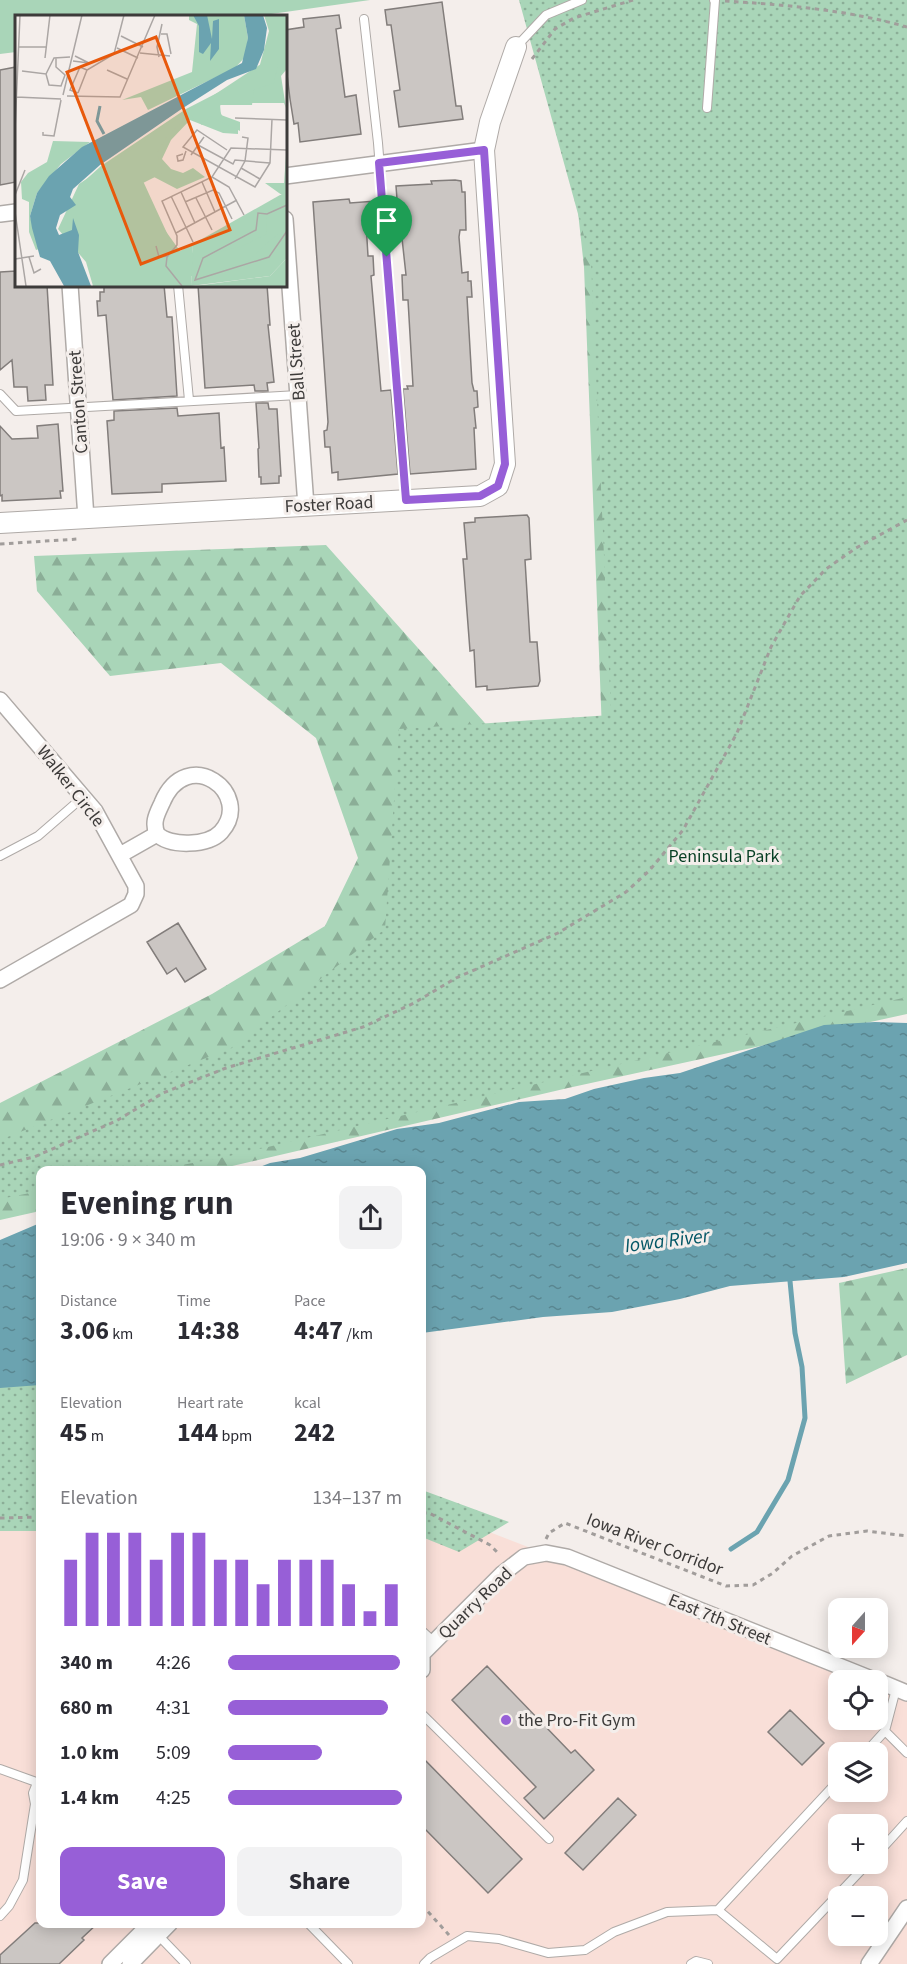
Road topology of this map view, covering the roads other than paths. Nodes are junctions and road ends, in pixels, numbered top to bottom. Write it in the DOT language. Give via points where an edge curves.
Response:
graph roads {
  1 [pos="582,0"];
  2 [pos="714,0"];
  3 [pos="364,20"];
  4 [pos="516,47"];
  5 [pos="707,108"];
  6 [pos="484,150"];
  7 [pos="379,163"];
  8 [pos="286,176"];
  9 [pos="15,212"];
  10 [pos="0,214"];
  11 [pos="286,232"];
  12 [pos="70,286"];
  13 [pos="178,286"];
  14 [pos="0,394"];
  15 [pos="298,394"];
  16 [pos="189,400"];
  17 [pos="79,407"];
  18 [pos="406,500"];
  19 [pos="306,506"];
  20 [pos="86,518"];
  21 [pos="0,523"];
  22 [pos="0,700"];
  23 [pos="83,797"];
  24 [pos="157,834"];
  25 [pos="120,855"];
  26 [pos="0,856"];
  27 [pos="0,980"];
  28 [pos="567,1557"];
  29 [pos="426,1635"];
  30 [pos="434,1642"];
  31 [pos="426,1650"];
  32 [pos="849,1670"];
  33 [pos="902,1691"];
  34 [pos="426,1718"];
  35 [pos="885,1731"];
  36 [pos="875,1742"];
  37 [pos="907,1753"];
  38 [pos="0,1769"];
  39 [pos="36,1782"];
  40 [pos="36,1788"];
  41 [pos="828,1792"];
  42 [pos="32,1819"];
  43 [pos="907,1821"];
  44 [pos="36,1822"];
  45 [pos="549,1839"];
  46 [pos="888,1841"];
  47 [pos="858,1874"];
  48 [pos="907,1908"];
  49 [pos="718,1910"];
  50 [pos="0,1916"];
  51 [pos="152,1928"];
  52 [pos="313,1928"];
  53 [pos="110,1964"];
  54 [pos="130,1964"];
  55 [pos="186,1964"];
  56 [pos="348,1964"];
  57 [pos="424,1964"];
  58 [pos="691,1964"];
  59 [pos="708,1964"];
  60 [pos="868,1964"];
  1 -- 4 [label="lane" via="546,15"];
  2 -- 5 [label="lane"];
  3 -- 7 [label="lane"];
  4 -- 6 [label="street, Foster Road"];
  6 -- 7 [label="street"];
  6 -- 18 [label="street, Foster Road" via="505,464 498,486 480,496"];
  7 -- 8 [label="street"];
  7 -- 18 [label="lane"];
  9 -- 10 [label="street"];
  11 -- 15 [label="street, Ball Street"];
  12 -- 17 [label="street, Canton Street"];
  13 -- 16 [label="lane"];
  14 -- 17 [label="lane" via="16,411"];
  15 -- 16 [label="lane"];
  15 -- 19 [label="street, Ball Street"];
  16 -- 17 [label="lane"];
  17 -- 20 [label="street, Canton Street"];
  18 -- 19 [label="street, Foster Road"];
  19 -- 20 [label="street, Foster Road"];
  20 -- 21 [label="street, Foster Road"];
  22 -- 23 [label="street, Walker Circle"];
  23 -- 25 [label="street, Walker Circle"];
  23 -- 26 [label="lane" via="38,836"];
  24 -- 24 [label="street" via="176,842 201,841 220,834 230,810 222,787 201,775 191,775 176,783 165,795 155,819"];
  24 -- 25 [label="street"];
  25 -- 27 [label="street, Walker Circle" via="136,886 131,905"];
  28 -- 30 [label="street, Quarry Road" via="546,1553 524,1557"];
  28 -- 32 [label="street, East 7th Street"];
  29 -- 30 [label="lane"];
  30 -- 31 [label="street, Quarry Road"];
  33 -- 35 [label="lane"];
  34 -- 45 [label="lane"];
  35 -- 36 [label="lane"];
  35 -- 37 [label="lane"];
  38 -- 39 [label="lane"];
  40 -- 42 [label="lane"];
  41 -- 49 [label="lane"];
  42 -- 44 [label="lane"];
  42 -- 50 [label="lane" via="23,1880"];
  43 -- 46 [label="lane"];
  47 -- 49 [label="lane" via="777,1959"];
  48 -- 60 [label="street"];
  49 -- 57 [label="lane" via="667,1912 614,1932 585,1950 548,1953 467,1936"];
  51 -- 53 [label="street"];
  51 -- 54 [label="street"];
  51 -- 55 [label="lane"];
  52 -- 56 [label="lane"];
  58 -- 59 [label="lane"];
}
